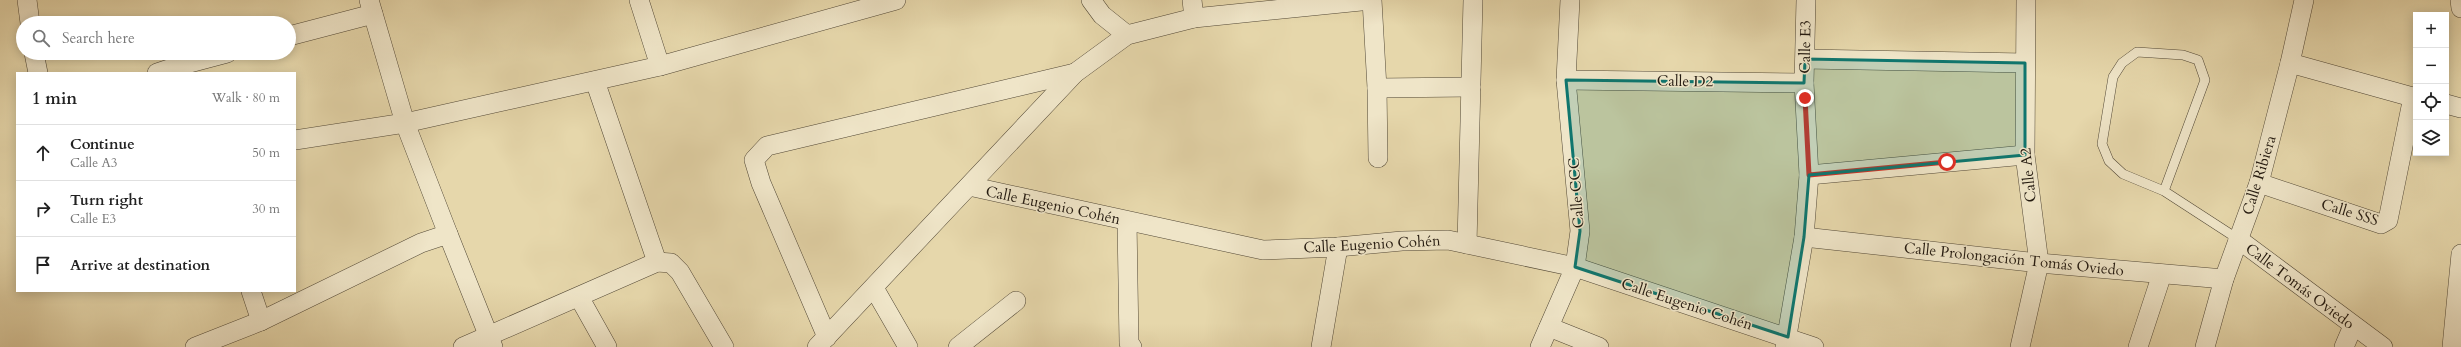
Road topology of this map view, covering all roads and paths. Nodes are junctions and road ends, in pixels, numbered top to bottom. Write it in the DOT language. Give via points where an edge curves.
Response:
graph roads {
  1 [pos="27,0"];
  2 [pos="639,0"];
  3 [pos="896,0"];
  4 [pos="1091,0"];
  5 [pos="1371,0"];
  6 [pos="1473,0"];
  7 [pos="1570,0"];
  8 [pos="1806,0"];
  9 [pos="2026,0"];
  10 [pos="2304,0"];
  11 [pos="2460,0"];
  12 [pos="371,7"];
  13 [pos="2461,8"];
  14 [pos="1193,9"];
  15 [pos="29,16"];
  16 [pos="296,34"];
  17 [pos="1127,35"];
  18 [pos="1805,59"];
  19 [pos="35,60"];
  20 [pos="207,60"];
  21 [pos="2025,63"];
  22 [pos="2290,63"];
  23 [pos="660,66"];
  24 [pos="179,70"];
  25 [pos="38,72"];
  26 [pos="164,72"];
  27 [pos="1075,73"];
  28 [pos="1566,80"];
  29 [pos="595,81"];
  30 [pos="1804,82"];
  31 [pos="1471,87"];
  32 [pos="1377,88"];
  33 [pos="2413,97"];
  34 [pos="2413,102"];
  35 [pos="2449,105"];
  36 [pos="2461,108"];
  37 [pos="405,123"];
  38 [pos="296,140"];
  39 [pos="2024,155"];
  40 [pos="1378,158"];
  41 [pos="1809,175"];
  42 [pos="2259,183"];
  43 [pos="969,186"];
  44 [pos="2164,191"];
  45 [pos="1127,221"];
  46 [pos="448,234"];
  47 [pos="1804,237"];
  48 [pos="2238,239"];
  49 [pos="1467,244"];
  50 [pos="1338,247"];
  51 [pos="2461,254"];
  52 [pos="657,262"];
  53 [pos="2039,263"];
  54 [pos="1575,267"];
  55 [pos="2162,274"];
  56 [pos="2224,279"];
  57 [pos="874,288"];
  58 [pos="251,292"];
  59 [pos="579,297"];
  60 [pos="1016,302"];
  61 [pos="261,321"];
  62 [pos="2353,326"];
  63 [pos="1549,327"];
  64 [pos="492,341"];
  65 [pos="822,342"];
  66 [pos="1787,342"];
  67 [pos="195,347"];
  68 [pos="463,347"];
  69 [pos="607,347"];
  70 [pos="724,347"];
  71 [pos="908,347"];
  72 [pos="958,347"];
  73 [pos="1132,347"];
  74 [pos="1321,347"];
  75 [pos="1540,347"];
  76 [pos="1599,347"];
  77 [pos="1814,347"];
  78 [pos="2020,347"];
  79 [pos="2138,347"];
  80 [pos="2205,347"];
  81 [pos="2344,347"];
  82 [pos="2382,347"];
  83 [pos="2452,347"];
  1 -- 15 [label="street"];
  2 -- 23 [label="street"];
  3 -- 23 [label="street"];
  4 -- 17 [label="street" via="1102,15"];
  5 -- 14 [label="street"];
  5 -- 32 [label="street"];
  6 -- 31 [label="street"];
  7 -- 28 [label="street, Calle CCC"];
  8 -- 18 [label="street, Calle E3"];
  9 -- 21 [label="street, Calle A2"];
  10 -- 22 [label="street, Calle Ribiera"];
  11 -- 13 [label="street"];
  12 -- 16 [label="street"];
  12 -- 37 [label="street"];
  14 -- 17 [label="street"];
  17 -- 27 [label="street"];
  18 -- 21 [label="street"];
  18 -- 30 [label="street, Calle E3"];
  19 -- 25 [label="street"];
  20 -- 24 [label="street"];
  21 -- 39 [label="street, Calle A2"];
  22 -- 33 [label="street"];
  22 -- 42 [label="street, Calle Ribiera"];
  23 -- 29 [label="street"];
  24 -- 26 [label="street"];
  27 -- 43 [label="street"];
  27 -- 65 [label="street" via="766,146 754,160"];
  28 -- 30 [label="street, Calle D2"];
  28 -- 54 [label="street, Calle CCC" via="1580,231"];
  29 -- 37 [label="street"];
  29 -- 52 [label="street"];
  30 -- 41 [label="street, Calle E3"];
  31 -- 32 [label="street"];
  31 -- 49 [label="street"];
  32 -- 40 [label="street"];
  34 -- 42 [label="street, Calle SSS" via="2388,220 2385,223 2381,224"];
  35 -- 36 [label="street"];
  37 -- 38 [label="street"];
  37 -- 46 [label="street"];
  39 -- 41 [label="street"];
  39 -- 53 [label="street, Calle A2"];
  41 -- 47 [label="street, Calle E3"];
  42 -- 48 [label="street, Calle Ribiera"];
  43 -- 45 [label="street, Calle Eugenio Cohén"];
  43 -- 57 [label="street"];
  44 -- 44 [label="lane" via="2123,174 2109,161 2102,144 2113,77 2122,63 2138,52 2183,55 2198,60 2205,80"];
  44 -- 48 [label="lane"];
  45 -- 50 [label="street, Calle Eugenio Cohén" via="1263,250"];
  45 -- 73 [label="street" via="1129,343"];
  46 -- 61 [label="street" via="421,243"];
  46 -- 64 [label="street"];
  47 -- 53 [label="street, Calle Prolongación Tomás Oviedo"];
  47 -- 66 [label="street, Calle E3"];
  48 -- 56 [label="street, Calle Ribiera"];
  48 -- 62 [label="street, Calle Tomás Oviedo"];
  49 -- 50 [label="street, Calle Eugenio Cohén" via="1448,240 1402,241"];
  49 -- 54 [label="street, Calle Eugenio Cohén"];
  50 -- 74 [label="street"];
  51 -- 83 [label="street"];
  52 -- 59 [label="street"];
  52 -- 70 [label="street" via="671,263 680,272"];
  53 -- 55 [label="street, Calle Prolongación Tomás Oviedo"];
  53 -- 78 [label="street, Calle A2"];
  54 -- 63 [label="street, Calle CCC"];
  54 -- 66 [label="street, Calle Eugenio Cohén"];
  55 -- 56 [label="street, Calle Prolongación Tomás Oviedo"];
  55 -- 79 [label="street"];
  56 -- 80 [label="street, Calle Ribiera"];
  57 -- 65 [label="street"];
  57 -- 71 [label="street"];
  58 -- 61 [label="street"];
  59 -- 64 [label="street"];
  59 -- 69 [label="street"];
  60 -- 72 [label="street"];
  61 -- 67 [label="street"];
  62 -- 81 [label="street"];
  62 -- 82 [label="street, Calle Tomás Oviedo"];
  63 -- 75 [label="street, Calle CCC"];
  63 -- 76 [label="street"];
  64 -- 68 [label="street"];
  66 -- 77 [label="street, Calle Eugenio Cohén"];
}
